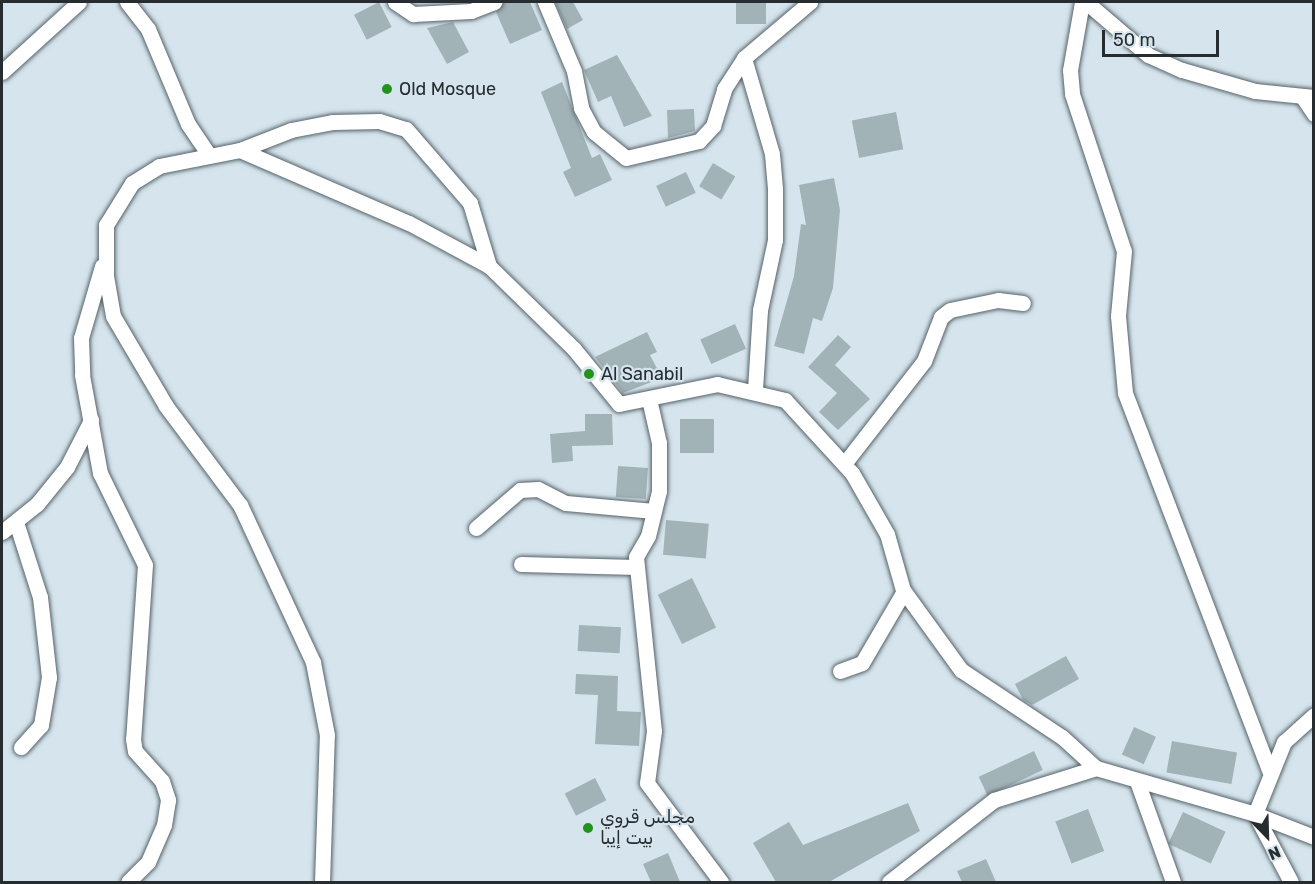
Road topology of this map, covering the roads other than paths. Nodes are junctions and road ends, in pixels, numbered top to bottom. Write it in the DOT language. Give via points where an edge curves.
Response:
graph roads {
  1 [pos="79,2"];
  2 [pos="127,2"];
  3 [pos="395,2"];
  4 [pos="494,2"];
  5 [pos="544,2"];
  6 [pos="810,2"];
  7 [pos="1082,2"];
  8 [pos="1086,2"];
  9 [pos="469,6"];
  10 [pos="744,58"];
  11 [pos="2,72"];
  12 [pos="1308,97"];
  13 [pos="1314,114"];
  14 [pos="240,150"];
  15 [pos="209,155"];
  16 [pos="104,261"];
  17 [pos="489,266"];
  18 [pos="1023,303"];
  19 [pos="755,389"];
  20 [pos="649,399"];
  21 [pos="91,420"];
  22 [pos="844,464"];
  23 [pos="654,511"];
  24 [pos="16,522"];
  25 [pos="476,528"];
  26 [pos="2,532"];
  27 [pos="521,564"];
  28 [pos="636,567"];
  29 [pos="904,591"];
  30 [pos="840,671"];
  31 [pos="1314,715"];
  32 [pos="21,747"];
  33 [pos="1096,768"];
  34 [pos="1269,771"];
  35 [pos="1138,784"];
  36 [pos="1255,814"];
  37 [pos="1314,837"];
  38 [pos="128,882"];
  39 [pos="322,882"];
  40 [pos="721,882"];
  41 [pos="889,882"];
  42 [pos="1173,882"];
  43 [pos="1291,882"];
  1 -- 11 [label="street"];
  2 -- 15 [label="street" via="148,29 188,124"];
  3 -- 9 [label="street" via="413,14"];
  4 -- 9 [label="street"];
  5 -- 10 [label="street" via="574,71 581,108 594,132 626,158 699,141 713,126 724,89"];
  6 -- 10 [label="street"];
  7 -- 34 [label="street" via="1070,70 1072,94 1124,251 1118,316 1125,393"];
  8 -- 12 [label="street" via="1148,55 1182,70 1245,89"];
  10 -- 19 [label="street" via="772,154 775,189 776,240 760,309"];
  12 -- 13 [label="street"];
  14 -- 15 [label="street"];
  14 -- 17 [label="street" via="409,223"];
  14 -- 17 [label="street" via="291,130 333,122 379,122 406,129 470,203"];
  15 -- 16 [label="street" via="159,166 132,183 106,225"];
  16 -- 21 [label="street" via="81,338"];
  16 -- 39 [label="street" via="113,316 166,406 240,505 313,662 327,735"];
  17 -- 20 [label="street" via="574,349 619,404"];
  18 -- 22 [label="street" via="998,300 950,310 942,317 924,361"];
  19 -- 20 [label="street" via="717,384"];
  19 -- 22 [label="street" via="785,400"];
  20 -- 23 [label="street" via="659,443"];
  21 -- 24 [label="street" via="67,467"];
  21 -- 38 [label="street" via="100,473 145,566 133,739 135,751 162,781 168,800 164,825 148,862"];
  22 -- 29 [label="street" via="887,534"];
  23 -- 25 [label="street" via="566,503 538,489 520,490"];
  23 -- 28 [label="street"];
  24 -- 26 [label="street"];
  24 -- 32 [label="street" via="39,597 49,677 41,725"];
  27 -- 28 [label="street"];
  28 -- 40 [label="street" via="654,731 647,783"];
  29 -- 30 [label="street" via="862,663"];
  29 -- 33 [label="street" via="961,670 1054,731"];
  31 -- 34 [label="street" via="1284,742"];
  33 -- 35 [label="street"];
  33 -- 41 [label="street" via="994,800"];
  34 -- 36 [label="street"];
  35 -- 36 [label="street"];
  35 -- 42 [label="street"];
  36 -- 37 [label="street"];
  36 -- 43 [label="street"];
}
